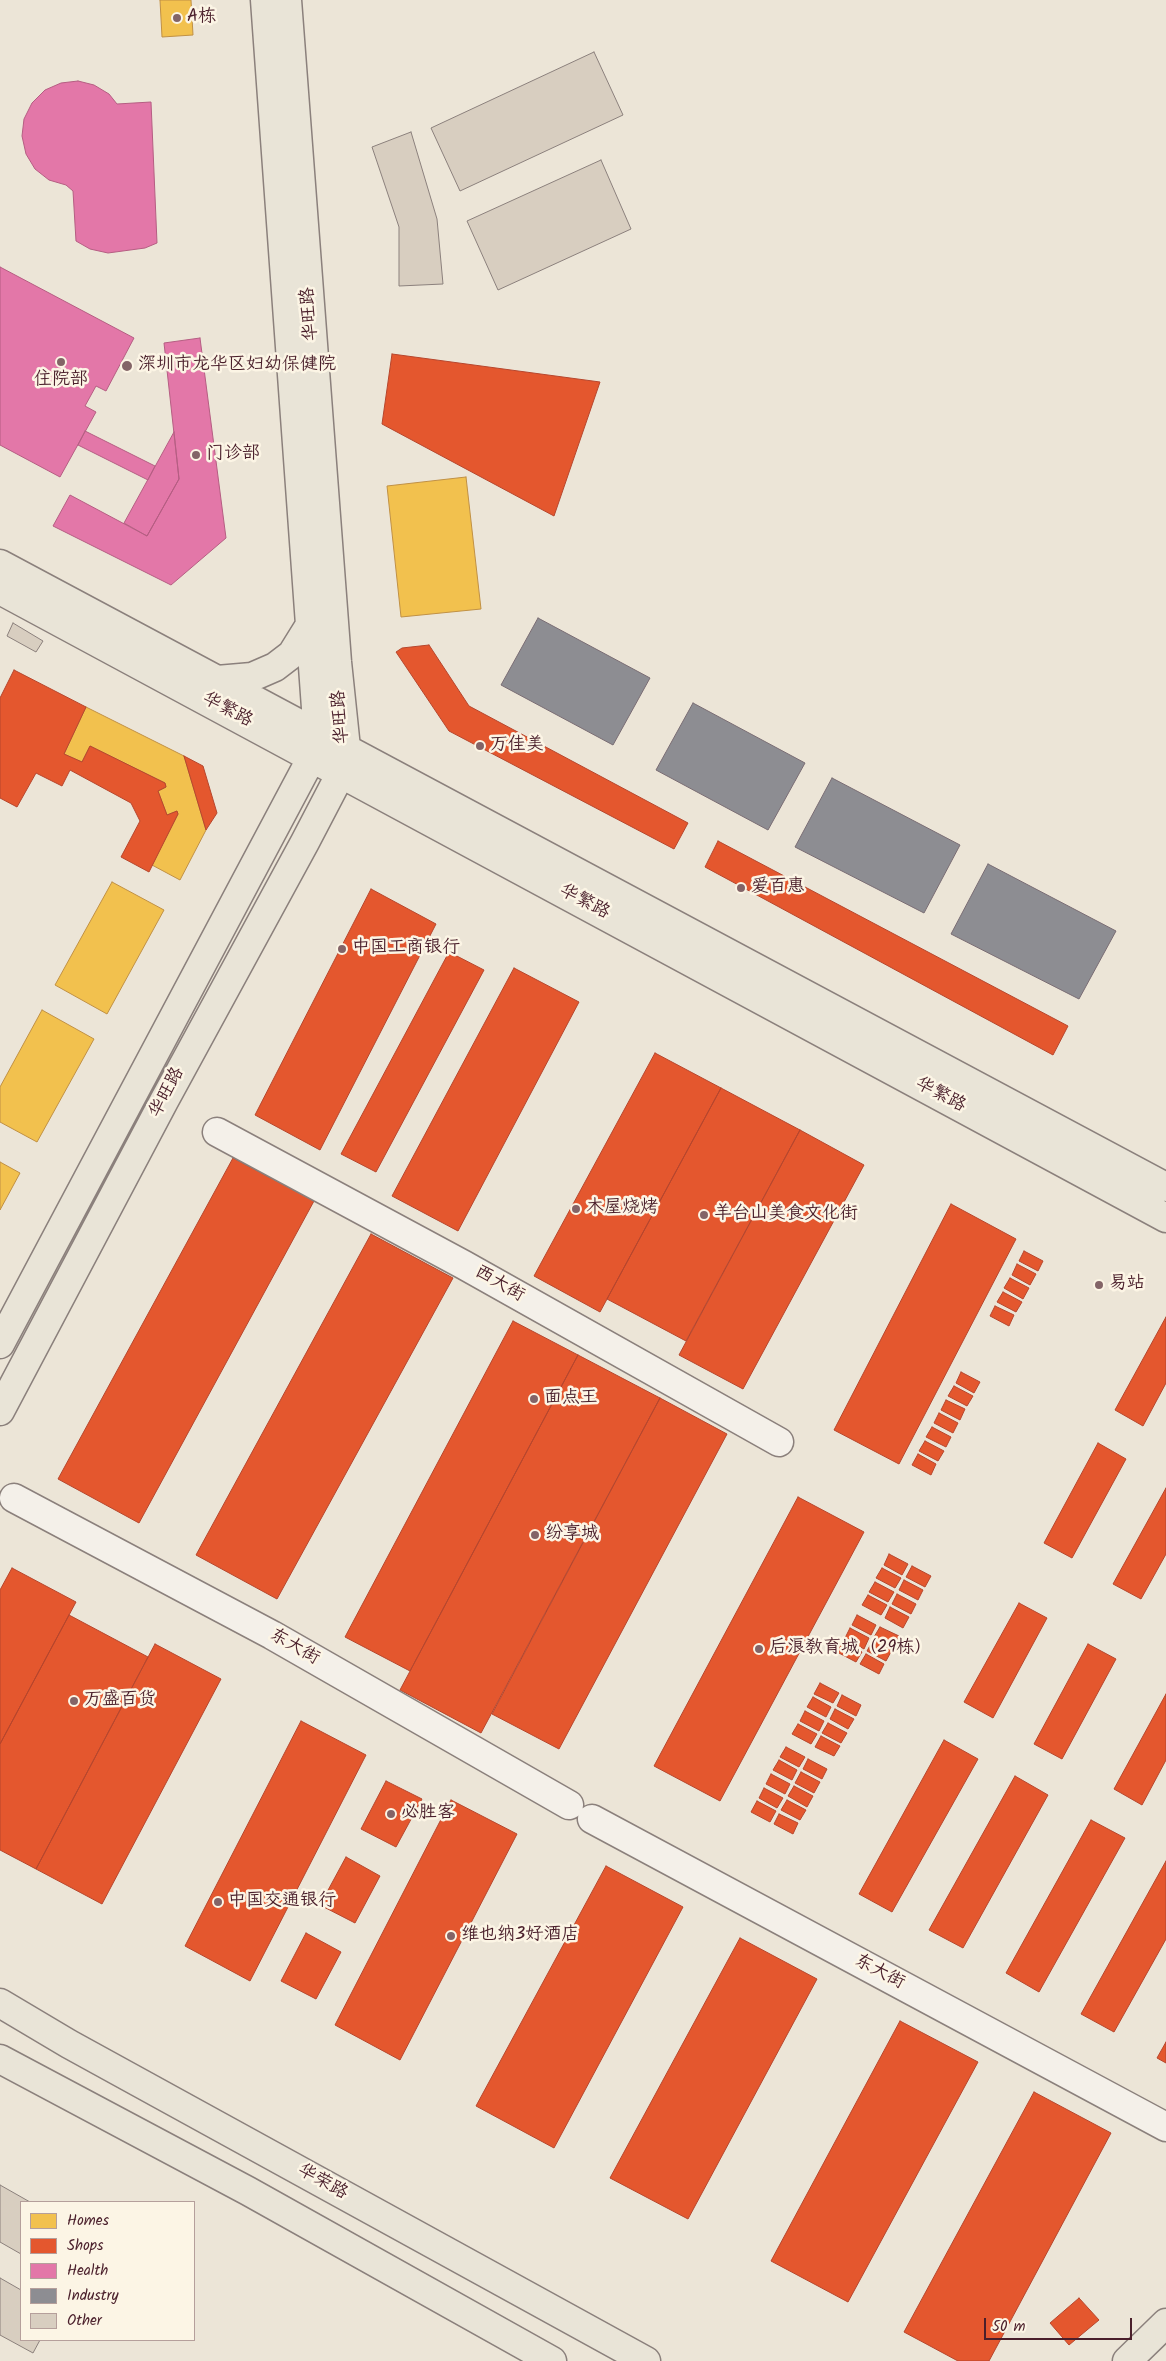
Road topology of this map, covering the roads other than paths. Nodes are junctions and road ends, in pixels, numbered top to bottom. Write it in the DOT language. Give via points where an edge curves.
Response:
graph roads {
  1 [pos="265,0"];
  2 [pos="287,0"];
  3 [pos="0,564"];
  4 [pos="0,590"];
  5 [pos="310,625"];
  6 [pos="217,680"];
  7 [pos="315,745"];
  8 [pos="343,760"];
  9 [pos="217,1132"];
  10 [pos="1166,1187"];
  11 [pos="1166,1218"];
  12 [pos="7,1313"];
  13 [pos="0,1344"];
  14 [pos="0,1411"];
  15 [pos="779,1442"];
  16 [pos="14,1498"];
  17 [pos="569,1805"];
  18 [pos="592,1819"];
  19 [pos="0,2003"];
  20 [pos="0,2059"];
  21 [pos="1166,2127"];
  22 [pos="1166,2323"];
  23 [pos="552,2361"];
  24 [pos="646,2361"];
  25 [pos="1127,2361"];
  1 -- 5 [label="main road, 华旺路"];
  2 -- 8 [label="main road, 华旺路"];
  3 -- 6 [label="main road, 华繁路"];
  4 -- 7 [label="main road, 华繁路"];
  5 -- 6 [label="main road" via="292,654 275,668 252,678"];
  5 -- 7 [label="main road, 华旺路"];
  6 -- 7 [label="main road, 华繁路"];
  7 -- 8 [label="main road, 华繁路"];
  7 -- 12 [label="main road, 华旺路"];
  8 -- 10 [label="main road, 华繁路"];
  8 -- 11 [label="main road, 华繁路"];
  8 -- 14 [label="main road, 华旺路" via="305,842"];
  9 -- 15 [label="street, 西大街" via="464,1265"];
  12 -- 13 [label="main road, 华旺路"];
  16 -- 17 [label="street, 东大街" via="272,1635"];
  18 -- 21 [label="street, 东大街"];
  19 -- 24 [label="main road, 华荣路"];
  20 -- 23 [label="main road" via="248,2191"];
  22 -- 25 [label="main road"];
}
